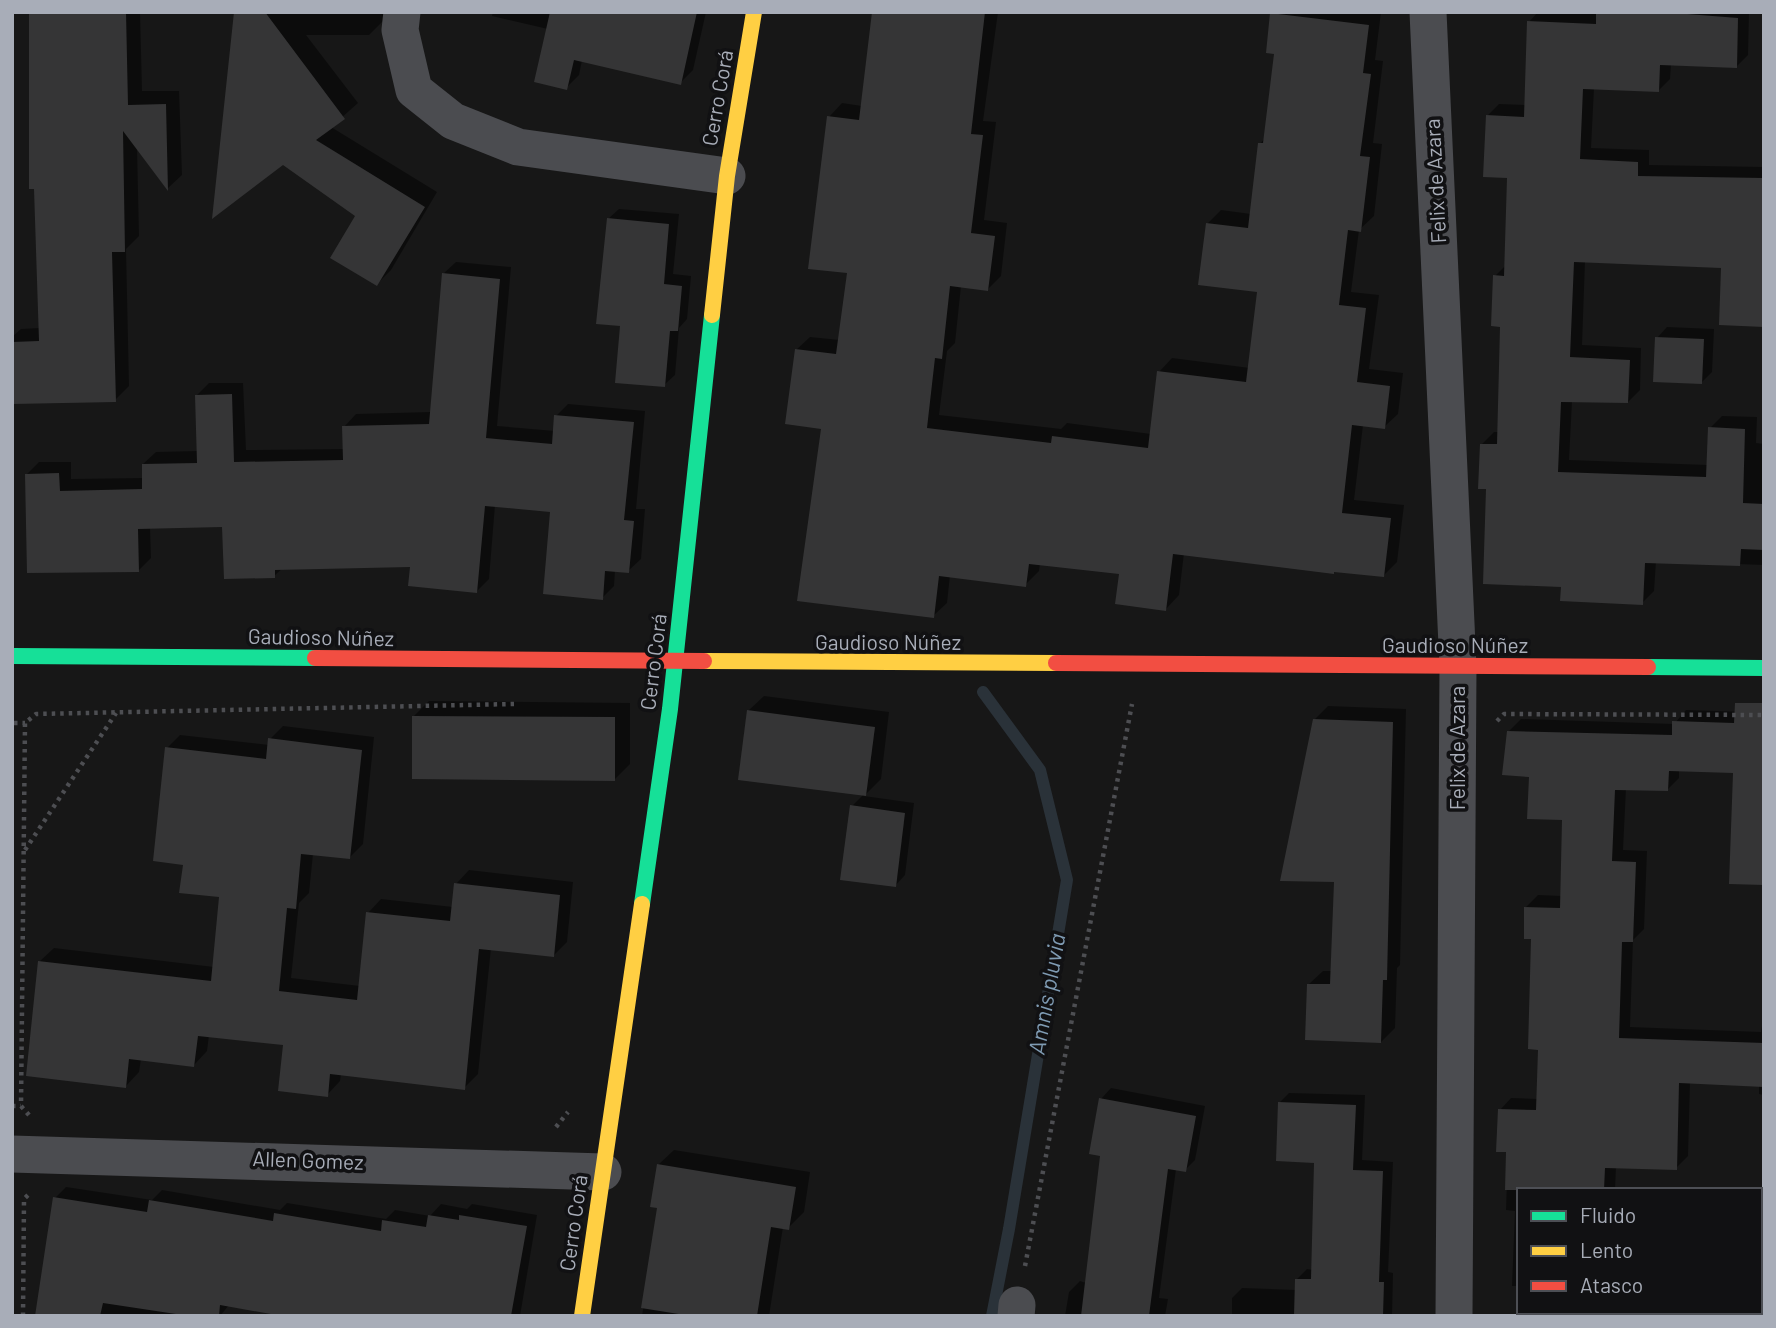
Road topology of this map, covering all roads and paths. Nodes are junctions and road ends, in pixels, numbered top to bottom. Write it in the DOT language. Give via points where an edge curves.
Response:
graph roads {
  1 [pos="402,12"];
  2 [pos="754,12"];
  3 [pos="1428,12"];
  4 [pos="727,176"];
  5 [pos="12,656"];
  6 [pos="673,663"];
  7 [pos="1458,667"];
  8 [pos="1764,668"];
  9 [pos="528,703"];
  10 [pos="1132,703"];
  11 [pos="116,713"];
  12 [pos="1504,714"];
  13 [pos="1764,715"];
  14 [pos="14,723"];
  15 [pos="26,723"];
  16 [pos="25,851"];
  17 [pos="12,1106"];
  18 [pos="21,1106"];
  19 [pos="29,1115"];
  20 [pos="12,1154"];
  21 [pos="603,1172"];
  22 [pos="31,1192"];
  23 [pos="1016,1310"];
  24 [pos="23,1316"];
  25 [pos="582,1316"];
  26 [pos="1454,1316"];
  1 -- 4 [label="street" via="400,30 414,90 453,121 518,147"];
  2 -- 4 [label="street, Cerro Corá"];
  3 -- 7 [label="street, Felix de Azara"];
  4 -- 6 [label="street, Cerro Corá"];
  5 -- 6 [label="street, Gaudioso Núñez"];
  6 -- 7 [label="street, Gaudioso Núñez"];
  6 -- 21 [label="street, Cerro Corá" via="666,742"];
  7 -- 8 [label="street, Gaudioso Núñez"];
  7 -- 26 [label="street, Felix de Azara"];
  9 -- 11 [label="path"];
  10 -- 23 [label="path"];
  11 -- 15 [label="path" via="36,714"];
  11 -- 16 [label="path"];
  12 -- 13 [label="path"];
  14 -- 15 [label="path"];
  15 -- 16 [label="path"];
  16 -- 18 [label="path"];
  17 -- 18 [label="path"];
  18 -- 19 [label="path"];
  20 -- 21 [label="street, Allen Gomez"];
  21 -- 25 [label="street, Cerro Corá"];
  22 -- 24 [label="path" via="24,1199"];
}
